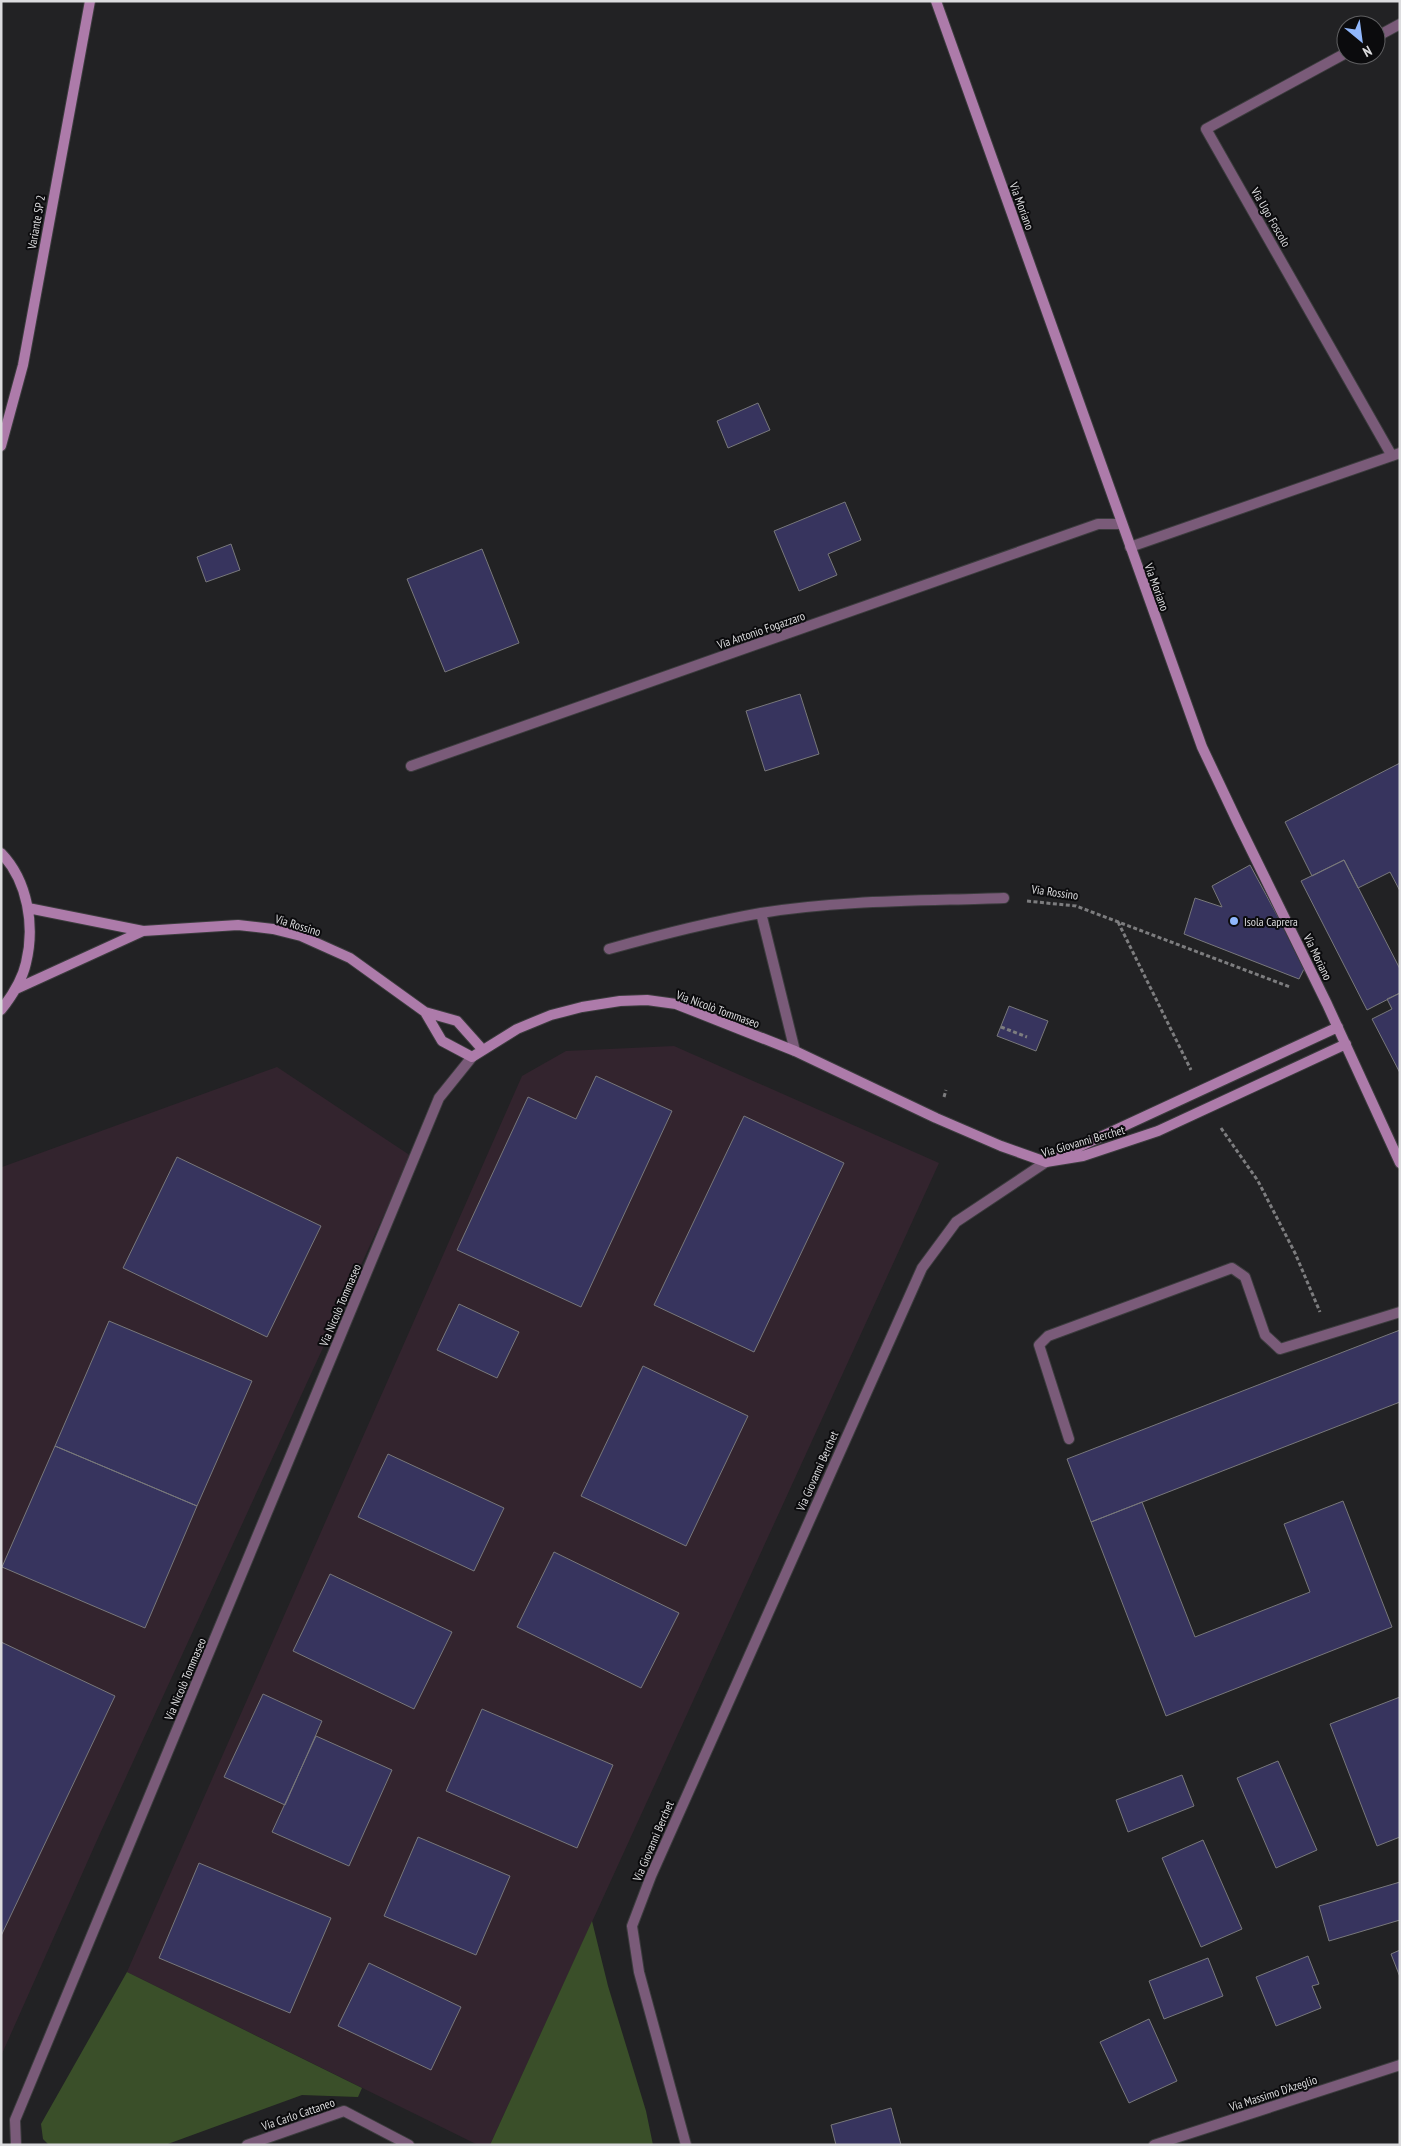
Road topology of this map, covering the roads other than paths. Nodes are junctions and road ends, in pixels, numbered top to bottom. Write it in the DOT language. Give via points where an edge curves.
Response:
graph roads {
  1 [pos="90,1"];
  2 [pos="936,1"];
  3 [pos="1400,24"];
  4 [pos="1386,32"];
  5 [pos="1336,58"];
  6 [pos="1,446"];
  7 [pos="1396,454"];
  8 [pos="1121,524"];
  9 [pos="1130,547"];
  10 [pos="410,766"];
  11 [pos="1,853"];
  12 [pos="1004,898"];
  13 [pos="28,908"];
  14 [pos="762,913"];
  15 [pos="144,931"];
  16 [pos="609,949"];
  17 [pos="16,989"];
  18 [pos="1,1010"];
  19 [pos="425,1012"];
  20 [pos="1338,1027"];
  21 [pos="1346,1044"];
  22 [pos="482,1049"];
  23 [pos="795,1051"];
  24 [pos="472,1057"];
  25 [pos="1046,1162"];
  26 [pos="1400,1164"];
  27 [pos="1400,1312"];
  28 [pos="1069,1439"];
  29 [pos="1400,2066"];
  30 [pos="16,2145"];
  31 [pos="247,2145"];
  32 [pos="409,2145"];
  33 [pos="686,2145"];
  34 [pos="1154,2145"];
  1 -- 6 [label="street, Variante SP 2" via="22,365"];
  2 -- 8 [label="street, Via Moriano"];
  3 -- 4 [label="street"];
  5 -- 7 [label="street, Via Ugo Foscolo" via="1206,129"];
  7 -- 9 [label="street, Via Ugo Foscolo"];
  8 -- 9 [label="street, Via Moriano"];
  8 -- 10 [label="street, Via Antonio Fogazzaro" via="1098,524"];
  9 -- 20 [label="street, Via Moriano" via="1202,747"];
  11 -- 13 [label="street" via="20,881"];
  12 -- 14 [label="street" via="849,904"];
  13 -- 15 [label="street, Via Rossino"];
  13 -- 17 [label="street" via="30,936 26,963"];
  14 -- 16 [label="street"];
  14 -- 23 [label="street"];
  15 -- 17 [label="street, Via Rossino"];
  15 -- 19 [label="street, Via Rossino" via="238,925 301,936 350,958"];
  17 -- 18 [label="street"];
  19 -- 22 [label="street, Via Rossino" via="457,1021"];
  19 -- 24 [label="street, Via Rossino" via="442,1041"];
  20 -- 21 [label="street, Via Moriano"];
  20 -- 25 [label="street"];
  21 -- 25 [label="street, Via Giovanni Berchet" via="1158,1131 1083,1156"];
  21 -- 26 [label="street, Via Moriano"];
  22 -- 23 [label="street, Via Nicolò Tommaseo" via="551,1015 620,1000 647,1000 676,1004"];
  22 -- 24 [label="street, Via Nicolò Tommaseo"];
  23 -- 25 [label="street, Via Nicolò Tommaseo" via="936,1118"];
  24 -- 30 [label="street, Via Nicolò Tommaseo" via="439,1098 15,2120"];
  25 -- 33 [label="street, Via Giovanni Berchet" via="956,1222 922,1268 650,1876 632,1926 639,1972"];
  27 -- 28 [label="street" via="1280,1349 1265,1335 1245,1277 1232,1268 1048,1336 1039,1345"];
  29 -- 34 [label="street, Via Massimo D'Azeglio"];
  31 -- 32 [label="street, Via Carlo Cattaneo" via="344,2111"];
}
